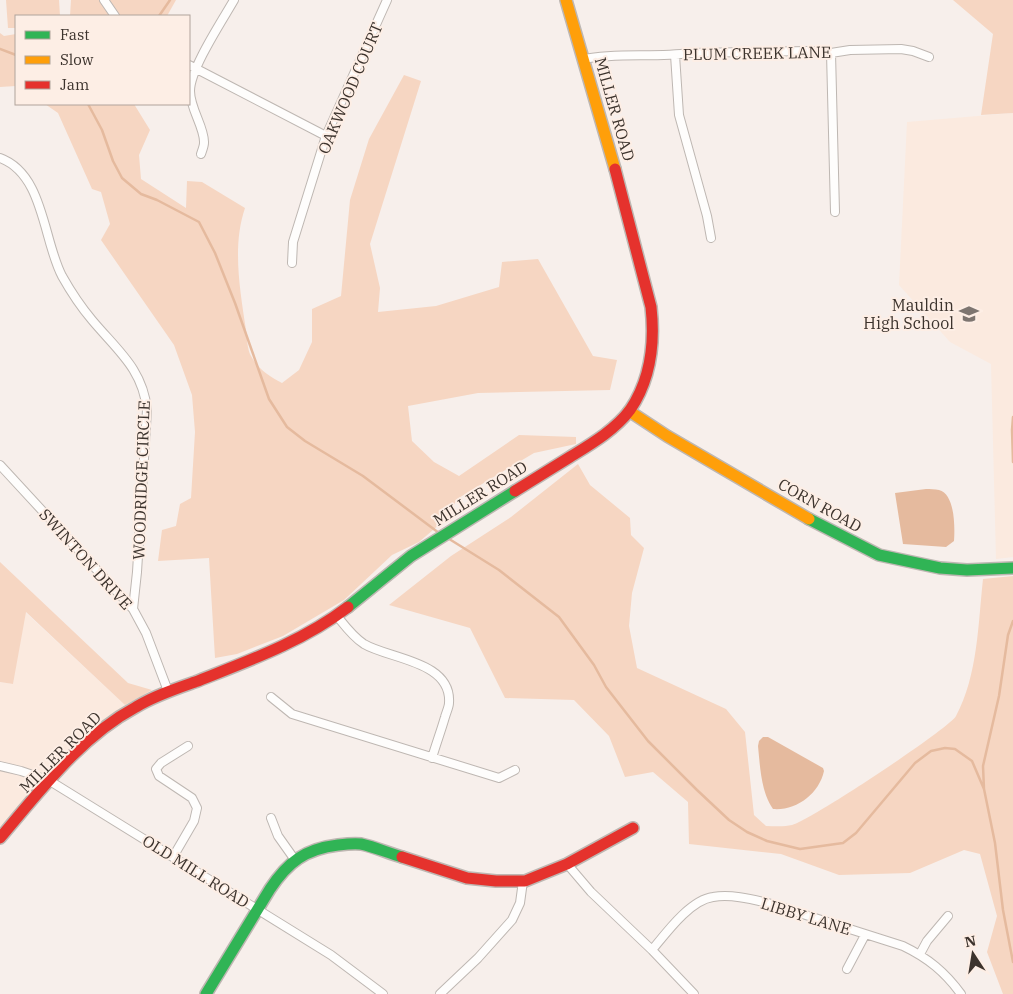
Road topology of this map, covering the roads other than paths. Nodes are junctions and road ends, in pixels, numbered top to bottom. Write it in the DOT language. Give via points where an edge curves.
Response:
graph roads {
  1 [pos="104,0"];
  2 [pos="234,0"];
  3 [pos="387,0"];
  4 [pos="566,0"];
  5 [pos="114,15"];
  6 [pos="831,53"];
  7 [pos="675,55"];
  8 [pos="929,58"];
  9 [pos="584,59"];
  10 [pos="192,66"];
  11 [pos="326,136"];
  12 [pos="201,154"];
  13 [pos="0,158"];
  14 [pos="835,212"];
  15 [pos="711,238"];
  16 [pos="292,263"];
  17 [pos="629,411"];
  18 [pos="0,465"];
  19 [pos="1013,568"];
  20 [pos="133,609"];
  21 [pos="337,616"];
  22 [pos="168,691"];
  23 [pos="271,697"];
  24 [pos="188,746"];
  25 [pos="432,758"];
  26 [pos="0,766"];
  27 [pos="515,770"];
  28 [pos="50,782"];
  29 [pos="271,818"];
  30 [pos="633,828"];
  31 [pos="0,838"];
  32 [pos="173,857"];
  33 [pos="295,860"];
  34 [pos="568,865"];
  35 [pos="523,881"];
  36 [pos="258,909"];
  37 [pos="948,916"];
  38 [pos="865,935"];
  39 [pos="652,950"];
  40 [pos="920,954"];
  41 [pos="847,969"];
  42 [pos="206,994"];
  43 [pos="384,994"];
  44 [pos="440,994"];
  45 [pos="694,994"];
  46 [pos="961,994"];
  1 -- 5 [label="street"];
  2 -- 10 [label="street"];
  3 -- 11 [label="street, OAKWOOD COURT"];
  4 -- 9 [label="street, MILLER ROAD"];
  6 -- 7 [label="street, PLUM CREEK LANE"];
  6 -- 8 [label="street, PLUM CREEK LANE" via="901,49"];
  6 -- 14 [label="street"];
  7 -- 9 [label="street, PLUM CREEK LANE" via="603,55"];
  7 -- 15 [label="street" via="679,115"];
  9 -- 17 [label="street, MILLER ROAD" via="651,307 653,335 648,370"];
  10 -- 11 [label="street"];
  10 -- 12 [label="street" via="190,93 192,109 204,137"];
  11 -- 16 [label="street, OAKWOOD COURT" via="293,242"];
  13 -- 20 [label="street, WOODRIDGE CIRCLE" via="12,164 28,181 71,292 131,366 144,390 147,410"];
  17 -- 19 [label="street, CORN ROAD" via="825,528 879,555 940,568"];
  17 -- 21 [label="street, MILLER ROAD" via="603,436 381,578"];
  18 -- 20 [label="street, SWINTON DRIVE"];
  20 -- 22 [label="street, SWINTON DRIVE" via="146,633"];
  21 -- 22 [label="street, MILLER ROAD" via="293,642"];
  21 -- 25 [label="street" via="362,643 420,664 439,676 449,703"];
  22 -- 28 [label="street, MILLER ROAD" via="111,723"];
  23 -- 25 [label="street" via="292,714"];
  24 -- 32 [label="street" via="160,763 156,769 159,776 192,798 197,808 194,820"];
  25 -- 27 [label="street" via="499,778"];
  26 -- 28 [label="street, OLD MILL ROAD"];
  28 -- 31 [label="street, MILLER ROAD"];
  28 -- 32 [label="street, OLD MILL ROAD"];
  29 -- 33 [label="street" via="278,836"];
  30 -- 34 [label="street"];
  32 -- 36 [label="street, OLD MILL ROAD"];
  33 -- 35 [label="street" via="327,847 360,844 467,878"];
  33 -- 36 [label="street"];
  34 -- 35 [label="street"];
  34 -- 39 [label="street" via="591,892"];
  35 -- 44 [label="street" via="520,903 512,920"];
  36 -- 42 [label="street"];
  36 -- 43 [label="street, OLD MILL ROAD" via="331,955"];
  37 -- 40 [label="street"];
  38 -- 39 [label="street, LIBBY LANE" via="768,903 713,897 692,907"];
  38 -- 40 [label="street, LIBBY LANE"];
  38 -- 41 [label="street"];
  39 -- 45 [label="street"];
  40 -- 46 [label="street, LIBBY LANE" via="944,972"];
}
